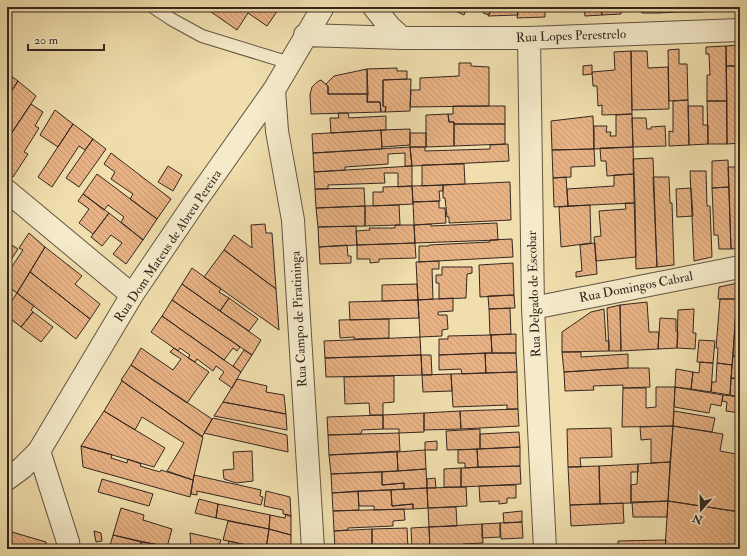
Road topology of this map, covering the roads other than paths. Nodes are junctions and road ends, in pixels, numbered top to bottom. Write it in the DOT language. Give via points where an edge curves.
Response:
graph roads {
  1 [pos="153,7"];
  2 [pos="323,7"];
  3 [pos="374,7"];
  4 [pos="740,30"];
  5 [pos="305,35"];
  6 [pos="402,38"];
  7 [pos="530,38"];
  8 [pos="290,63"];
  9 [pos="274,90"];
  10 [pos="7,191"];
  11 [pos="740,267"];
  12 [pos="132,295"];
  13 [pos="533,308"];
  14 [pos="39,451"];
  15 [pos="7,479"];
  16 [pos="69,549"];
  17 [pos="313,549"];
  18 [pos="545,549"];
  1 -- 8 [label="lane" via="202,36"];
  2 -- 5 [label="street, Rua Dom Mateus de Abreu Pereira"];
  3 -- 6 [label="street"];
  4 -- 7 [label="street, Rua Lopes Perestrelo"];
  5 -- 6 [label="street, Rua Lopes Perestrelo"];
  5 -- 8 [label="street, Rua Dom Mateus de Abreu Pereira"];
  6 -- 7 [label="street, Rua Lopes Perestrelo"];
  7 -- 13 [label="street, Rua Delgado de Escobar"];
  8 -- 9 [label="street, Rua Dom Mateus de Abreu Pereira"];
  9 -- 12 [label="street, Rua Dom Mateus de Abreu Pereira"];
  9 -- 17 [label="street, Rua Campo de Piratininga" via="277,131 293,220"];
  10 -- 12 [label="street"];
  11 -- 13 [label="street, Rua Domingos Cabral"];
  12 -- 14 [label="street, Rua Dom Mateus de Abreu Pereira"];
  13 -- 18 [label="street, Rua Delgado de Escobar"];
  14 -- 15 [label="street, Rua Dom Mateus de Abreu Pereira"];
  14 -- 16 [label="street"];
}
